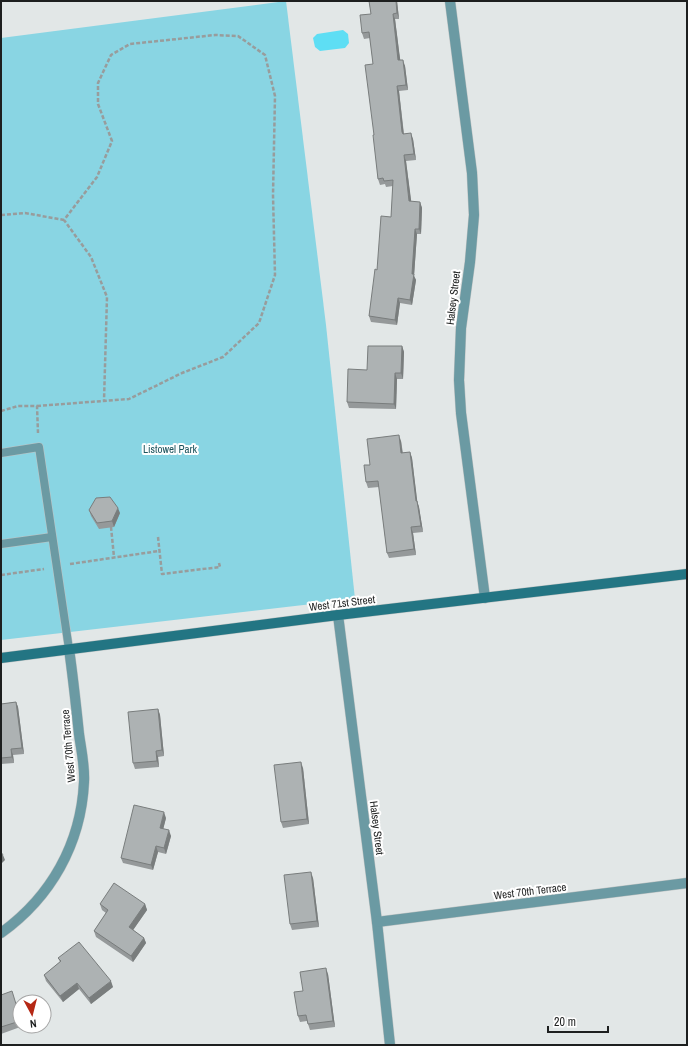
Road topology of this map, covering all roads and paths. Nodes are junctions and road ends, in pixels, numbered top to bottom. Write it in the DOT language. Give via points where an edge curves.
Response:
graph roads {
  1 [pos="450,1"];
  2 [pos="1,215"];
  3 [pos="64,220"];
  4 [pos="104,401"];
  5 [pos="37,406"];
  6 [pos="1,410"];
  7 [pos="39,447"];
  8 [pos="1,453"];
  9 [pos="111,527"];
  10 [pos="52,537"];
  11 [pos="158,537"];
  12 [pos="1,544"];
  13 [pos="159,551"];
  14 [pos="114,557"];
  15 [pos="219,563"];
  16 [pos="57,567"];
  17 [pos="687,574"];
  18 [pos="1,575"];
  19 [pos="485,598"];
  20 [pos="338,615"];
  21 [pos="69,649"];
  22 [pos="1,658"];
  23 [pos="687,883"];
  24 [pos="377,922"];
  25 [pos="1,933"];
  26 [pos="390,1045"];
  1 -- 19 [label="street, Halsey Street" via="472,173 474,215 461,328 459,380 461,414"];
  2 -- 3 [label="path" via="25,213"];
  3 -- 4 [label="path" via="91,257 107,297"];
  3 -- 4 [label="path" via="97,177 112,141 98,104 98,83 111,55 130,44 215,35 238,36 265,55 275,96 275,275 259,323 223,357 182,373 129,399"];
  4 -- 5 [label="path"];
  5 -- 6 [label="path" via="18,406"];
  5 -- 7 [label="path"];
  7 -- 8 [label="lane"];
  7 -- 10 [label="lane"];
  9 -- 14 [label="path"];
  10 -- 12 [label="lane"];
  10 -- 16 [label="lane"];
  11 -- 13 [label="path"];
  13 -- 14 [label="path"];
  13 -- 15 [label="path" via="162,574 220,567"];
  14 -- 16 [label="path"];
  16 -- 18 [label="path"];
  16 -- 21 [label="lane"];
  17 -- 19 [label="street, West 71st Street"];
  19 -- 20 [label="street, West 71st Street"];
  20 -- 21 [label="street, West 71st Street"];
  20 -- 24 [label="street, Halsey Street"];
  21 -- 22 [label="street, West 71st Street"];
  21 -- 25 [label="street, West 70th Terrace" via="84,781 81,812 70,848 52,882 24,915"];
  23 -- 24 [label="street, West 70th Terrace"];
  24 -- 26 [label="street, Halsey Street"];
}
